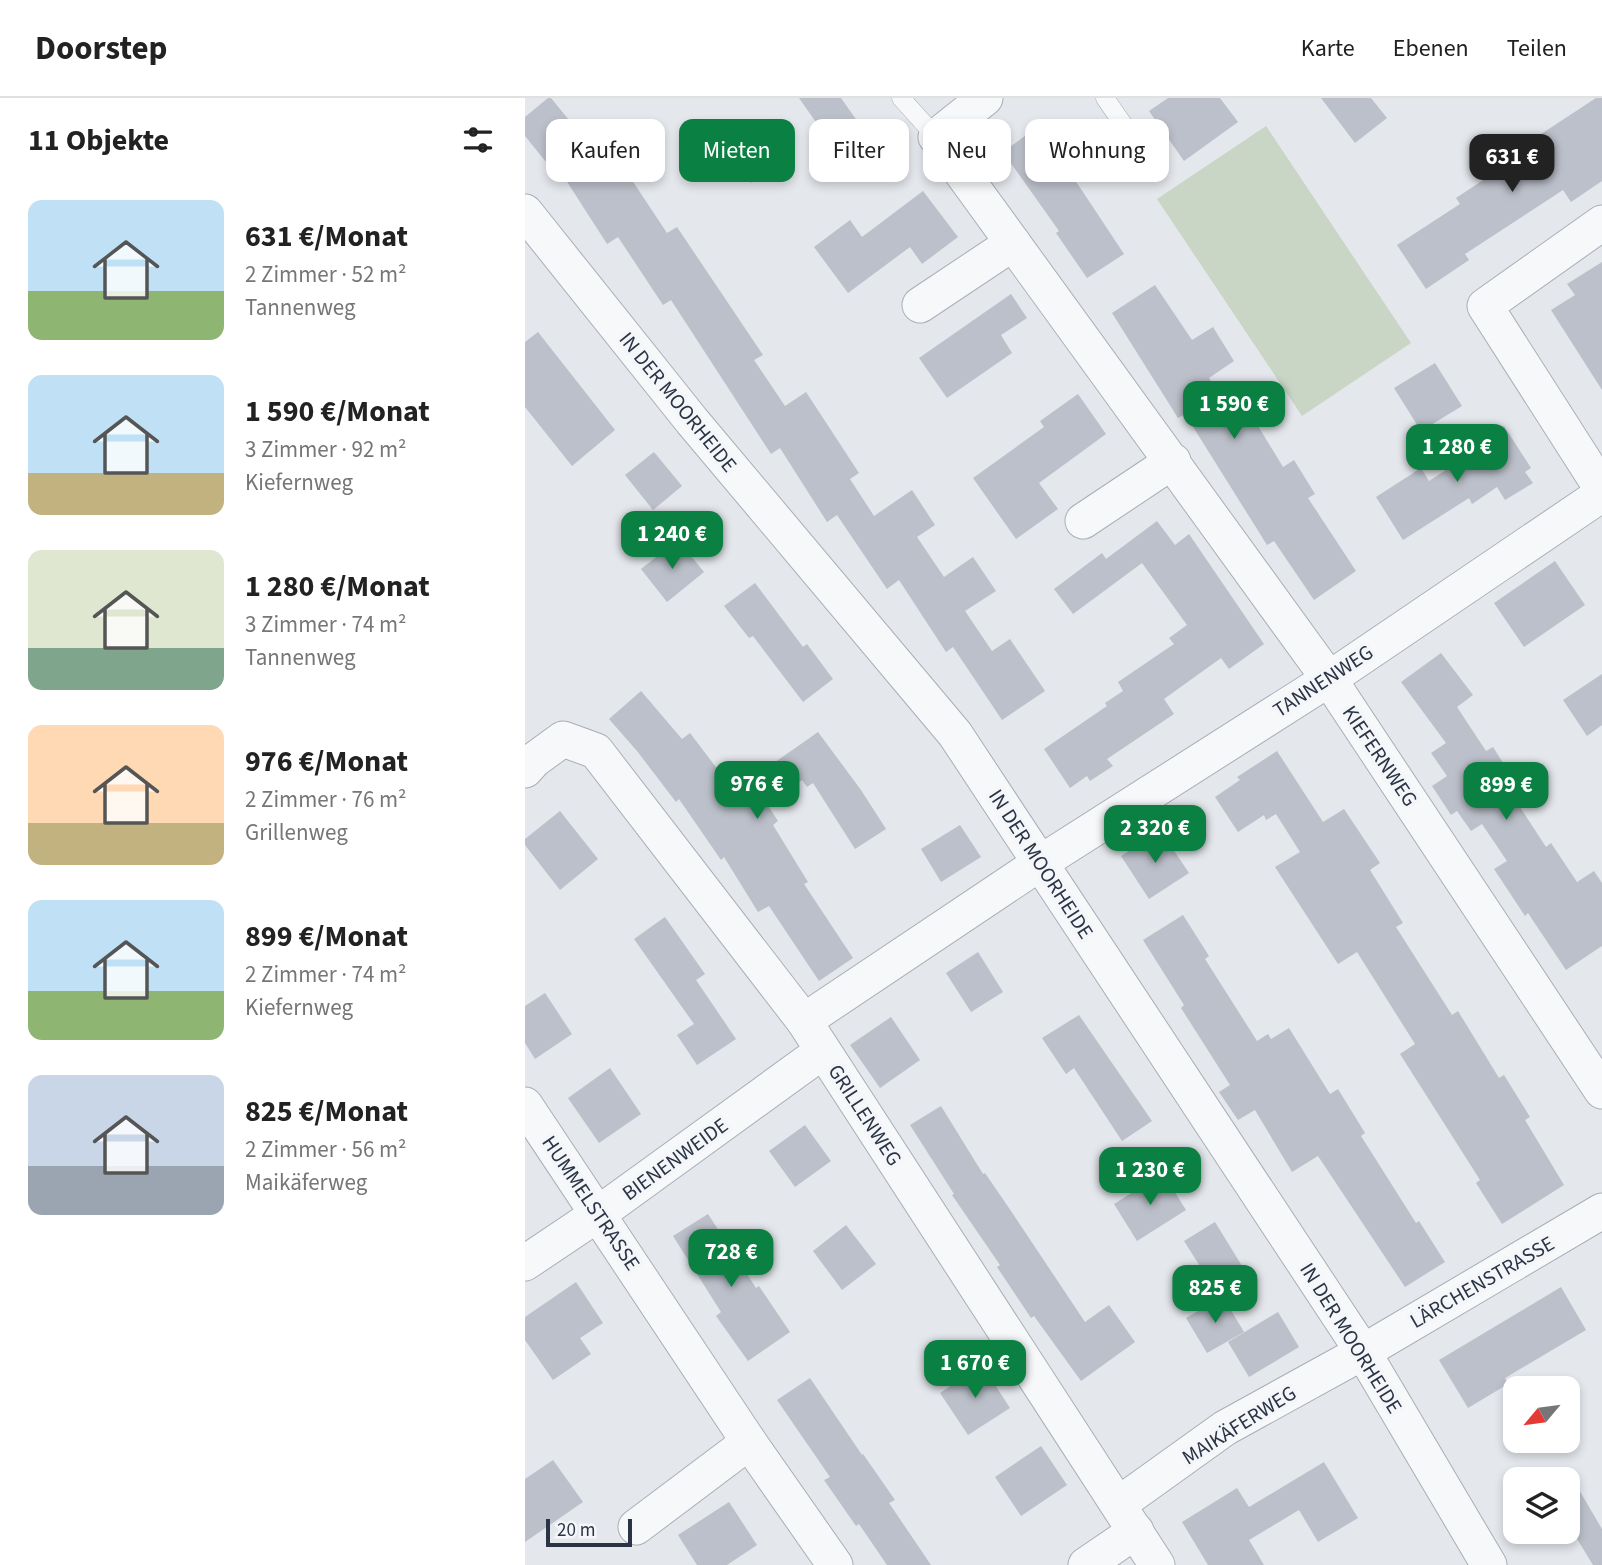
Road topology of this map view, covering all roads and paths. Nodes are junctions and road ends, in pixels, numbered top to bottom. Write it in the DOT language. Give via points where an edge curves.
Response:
graph roads {
  1 [pos="901,98"];
  2 [pos="985,98"];
  3 [pos="1105,98"];
  4 [pos="959,119"];
  5 [pos="1119,119"];
  6 [pos="923,123"];
  7 [pos="969,182"];
  8 [pos="525,212"];
  9 [pos="1602,223"];
  10 [pos="1013,243"];
  11 [pos="920,305"];
  12 [pos="1173,461"];
  13 [pos="1602,491"];
  14 [pos="1083,521"];
  15 [pos="1329,679"];
  16 [pos="525,770"];
  17 [pos="1039,863"];
  18 [pos="804,1021"];
  19 [pos="823,1051"];
  20 [pos="1602,1091"];
  21 [pos="525,1105"];
  22 [pos="1602,1211"];
  23 [pos="599,1214"];
  24 [pos="525,1263"];
  25 [pos="1363,1352"];
  26 [pos="749,1442"];
  27 [pos="1128,1518"];
  28 [pos="636,1527"];
  29 [pos="835,1565"];
  30 [pos="1086,1565"];
  31 [pos="1157,1565"];
  32 [pos="1489,1565"];
  1 -- 6 [label="lane"];
  2 -- 4 [label="street"];
  3 -- 5 [label="lane"];
  7 -- 10 [label="street, KIEFERNWEG"];
  8 -- 17 [label="street, IN DER MOORHEIDE" via="692,421 955,734"];
  9 -- 13 [label="street, TANNENWEG" via="1485,306"];
  10 -- 11 [label="street"];
  10 -- 12 [label="street, KIEFERNWEG"];
  12 -- 14 [label="street"];
  12 -- 15 [label="street, KIEFERNWEG"];
  13 -- 15 [label="street, TANNENWEG"];
  15 -- 17 [label="street, TANNENWEG"];
  15 -- 20 [label="street, KIEFERNWEG"];
  16 -- 18 [label="street, GRILLENWEG" via="563,739 596,751"];
  17 -- 18 [label="street"];
  17 -- 25 [label="street, IN DER MOORHEIDE"];
  18 -- 19 [label="street, GRILLENWEG"];
  19 -- 23 [label="street, BIENENWEIDE"];
  19 -- 27 [label="street, GRILLENWEG"];
  21 -- 23 [label="street, HUMMELSTRASSE"];
  22 -- 25 [label="street, LÄRCHENSTRASSE"];
  23 -- 24 [label="street, BIENENWEIDE"];
  23 -- 26 [label="street, HUMMELSTRASSE"];
  25 -- 27 [label="street, MAIKÄFERWEG" via="1225,1428"];
  25 -- 32 [label="street, IN DER MOORHEIDE"];
  26 -- 28 [label="street"];
  26 -- 29 [label="street, HUMMELSTRASSE"];
  27 -- 30 [label="street, MAIKÄFERWEG"];
  27 -- 31 [label="street, GRILLENWEG"];
}
